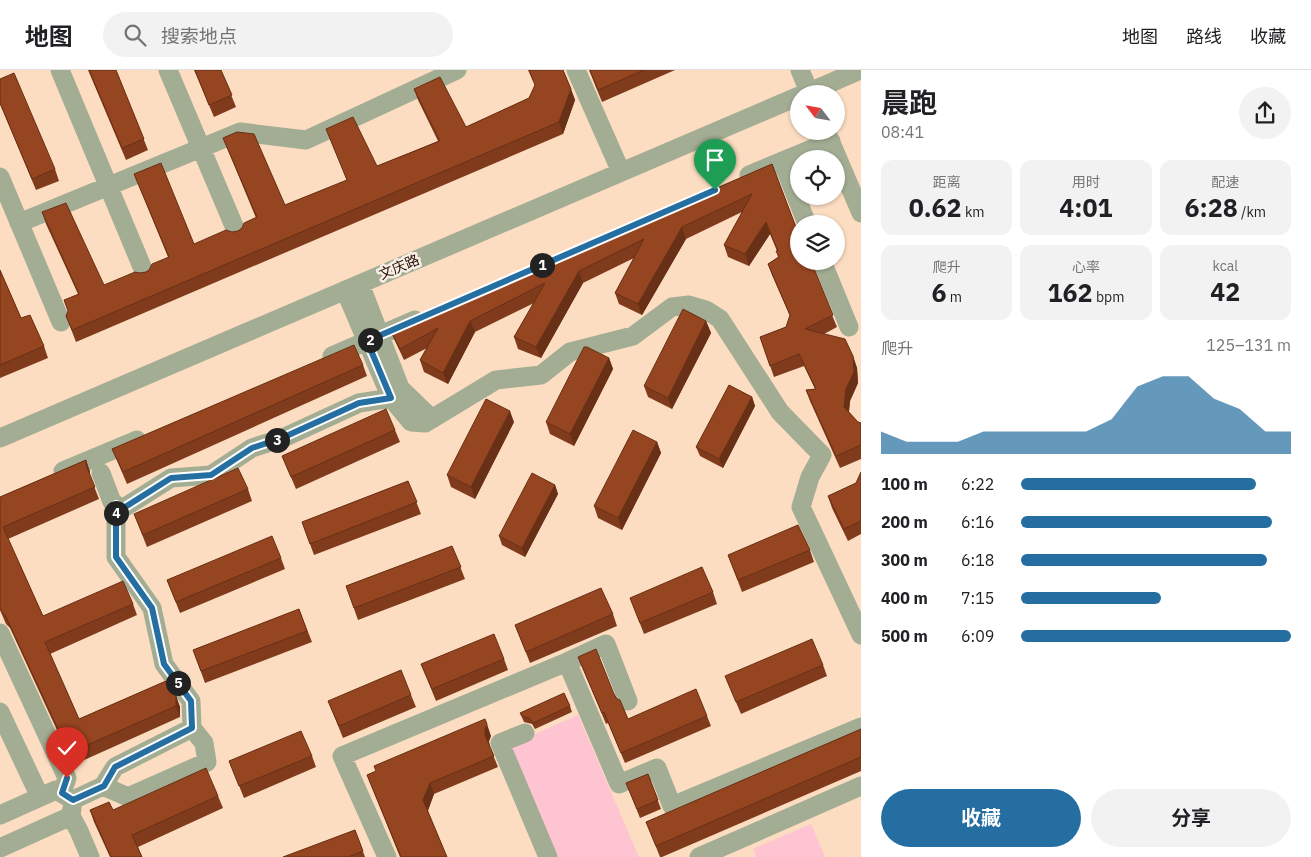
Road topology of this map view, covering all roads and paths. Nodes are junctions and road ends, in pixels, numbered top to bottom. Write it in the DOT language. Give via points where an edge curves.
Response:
graph roads {
  1 [pos="60,70"];
  2 [pos="168,70"];
  3 [pos="457,70"];
  4 [pos="576,70"];
  5 [pos="800,70"];
  6 [pos="860,70"];
  7 [pos="804,85"];
  8 [pos="826,85"];
  9 [pos="790,101"];
  10 [pos="821,140"];
  11 [pos="830,140"];
  12 [pos="201,148"];
  13 [pos="782,161"];
  14 [pos="622,172"];
  15 [pos="0,176"];
  16 [pos="736,181"];
  17 [pos="109,186"];
  18 [pos="861,213"];
  19 [pos="803,215"];
  20 [pos="19,224"];
  21 [pos="238,233"];
  22 [pos="826,270"];
  23 [pos="145,274"];
  24 [pos="352,287"];
  25 [pos="435,312"];
  26 [pos="61,322"];
  27 [pos="849,327"];
  28 [pos="374,338"];
  29 [pos="312,365"];
  30 [pos="391,398"];
  31 [pos="432,419"];
  32 [pos="156,432"];
  33 [pos="0,438"];
  34 [pos="101,473"];
  35 [pos="46,479"];
  36 [pos="116,505"];
  37 [pos="0,633"];
  38 [pos="861,635"];
  39 [pos="567,662"];
  40 [pos="628,701"];
  41 [pos="0,712"];
  42 [pos="861,727"];
  43 [pos="192,728"];
  44 [pos="525,733"];
  45 [pos="104,786"];
  46 [pos="861,786"];
  47 [pos="40,797"];
  48 [pos="69,803"];
  49 [pos="0,815"];
  50 [pos="0,848"];
  51 [pos="90,857"];
  52 [pos="387,857"];
  53 [pos="548,857"];
  54 [pos="699,857"];
  1 -- 17 [label="street"];
  2 -- 12 [label="street"];
  3 -- 12 [label="street" via="306,140 240,132"];
  4 -- 14 [label="street"];
  5 -- 7 [label="street"];
  6 -- 8 [label="street, 文庆路"];
  9 -- 14 [label="street, 文庆路"];
  10 -- 13 [label="street"];
  11 -- 18 [label="street"];
  12 -- 17 [label="street"];
  12 -- 21 [label="street"];
  13 -- 16 [label="street"];
  13 -- 19 [label="street"];
  14 -- 24 [label="street, 文庆路"];
  15 -- 20 [label="street"];
  17 -- 20 [label="street"];
  17 -- 23 [label="street"];
  20 -- 26 [label="street"];
  22 -- 27 [label="street"];
  24 -- 28 [label="street"];
  24 -- 33 [label="street, 文庆路"];
  25 -- 28 [label="street"];
  28 -- 29 [label="street"];
  28 -- 30 [label="street"];
  28 -- 31 [label="street" via="400,388"];
  30 -- 31 [label="street" via="411,422 425,423"];
  30 -- 36 [label="street" via="359,403 252,448 211,475 171,478 122,509"];
  31 -- 38 [label="street" via="496,380 541,375 570,352 632,336 672,307 689,305 706,310 720,319 780,412 822,455 800,506"];
  32 -- 35 [label="street"];
  34 -- 36 [label="street"];
  36 -- 43 [label="street" via="116,557 152,608 164,664 191,701"];
  37 -- 48 [label="street" via="67,778"];
  39 -- 40 [label="street" via="606,644"];
  39 -- 42 [label="street" via="619,784 656,768 672,806"];
  39 -- 52 [label="street" via="342,756"];
  41 -- 47 [label="street"];
  43 -- 45 [label="street" via="115,767"];
  43 -- 45 [label="street" via="204,743 207,762 128,797"];
  44 -- 53 [label="street" via="500,743"];
  45 -- 48 [label="street"];
  46 -- 54 [label="street"];
  47 -- 48 [label="street" via="56,790"];
  47 -- 49 [label="street"];
  48 -- 50 [label="street"];
  48 -- 51 [label="street"];
}
